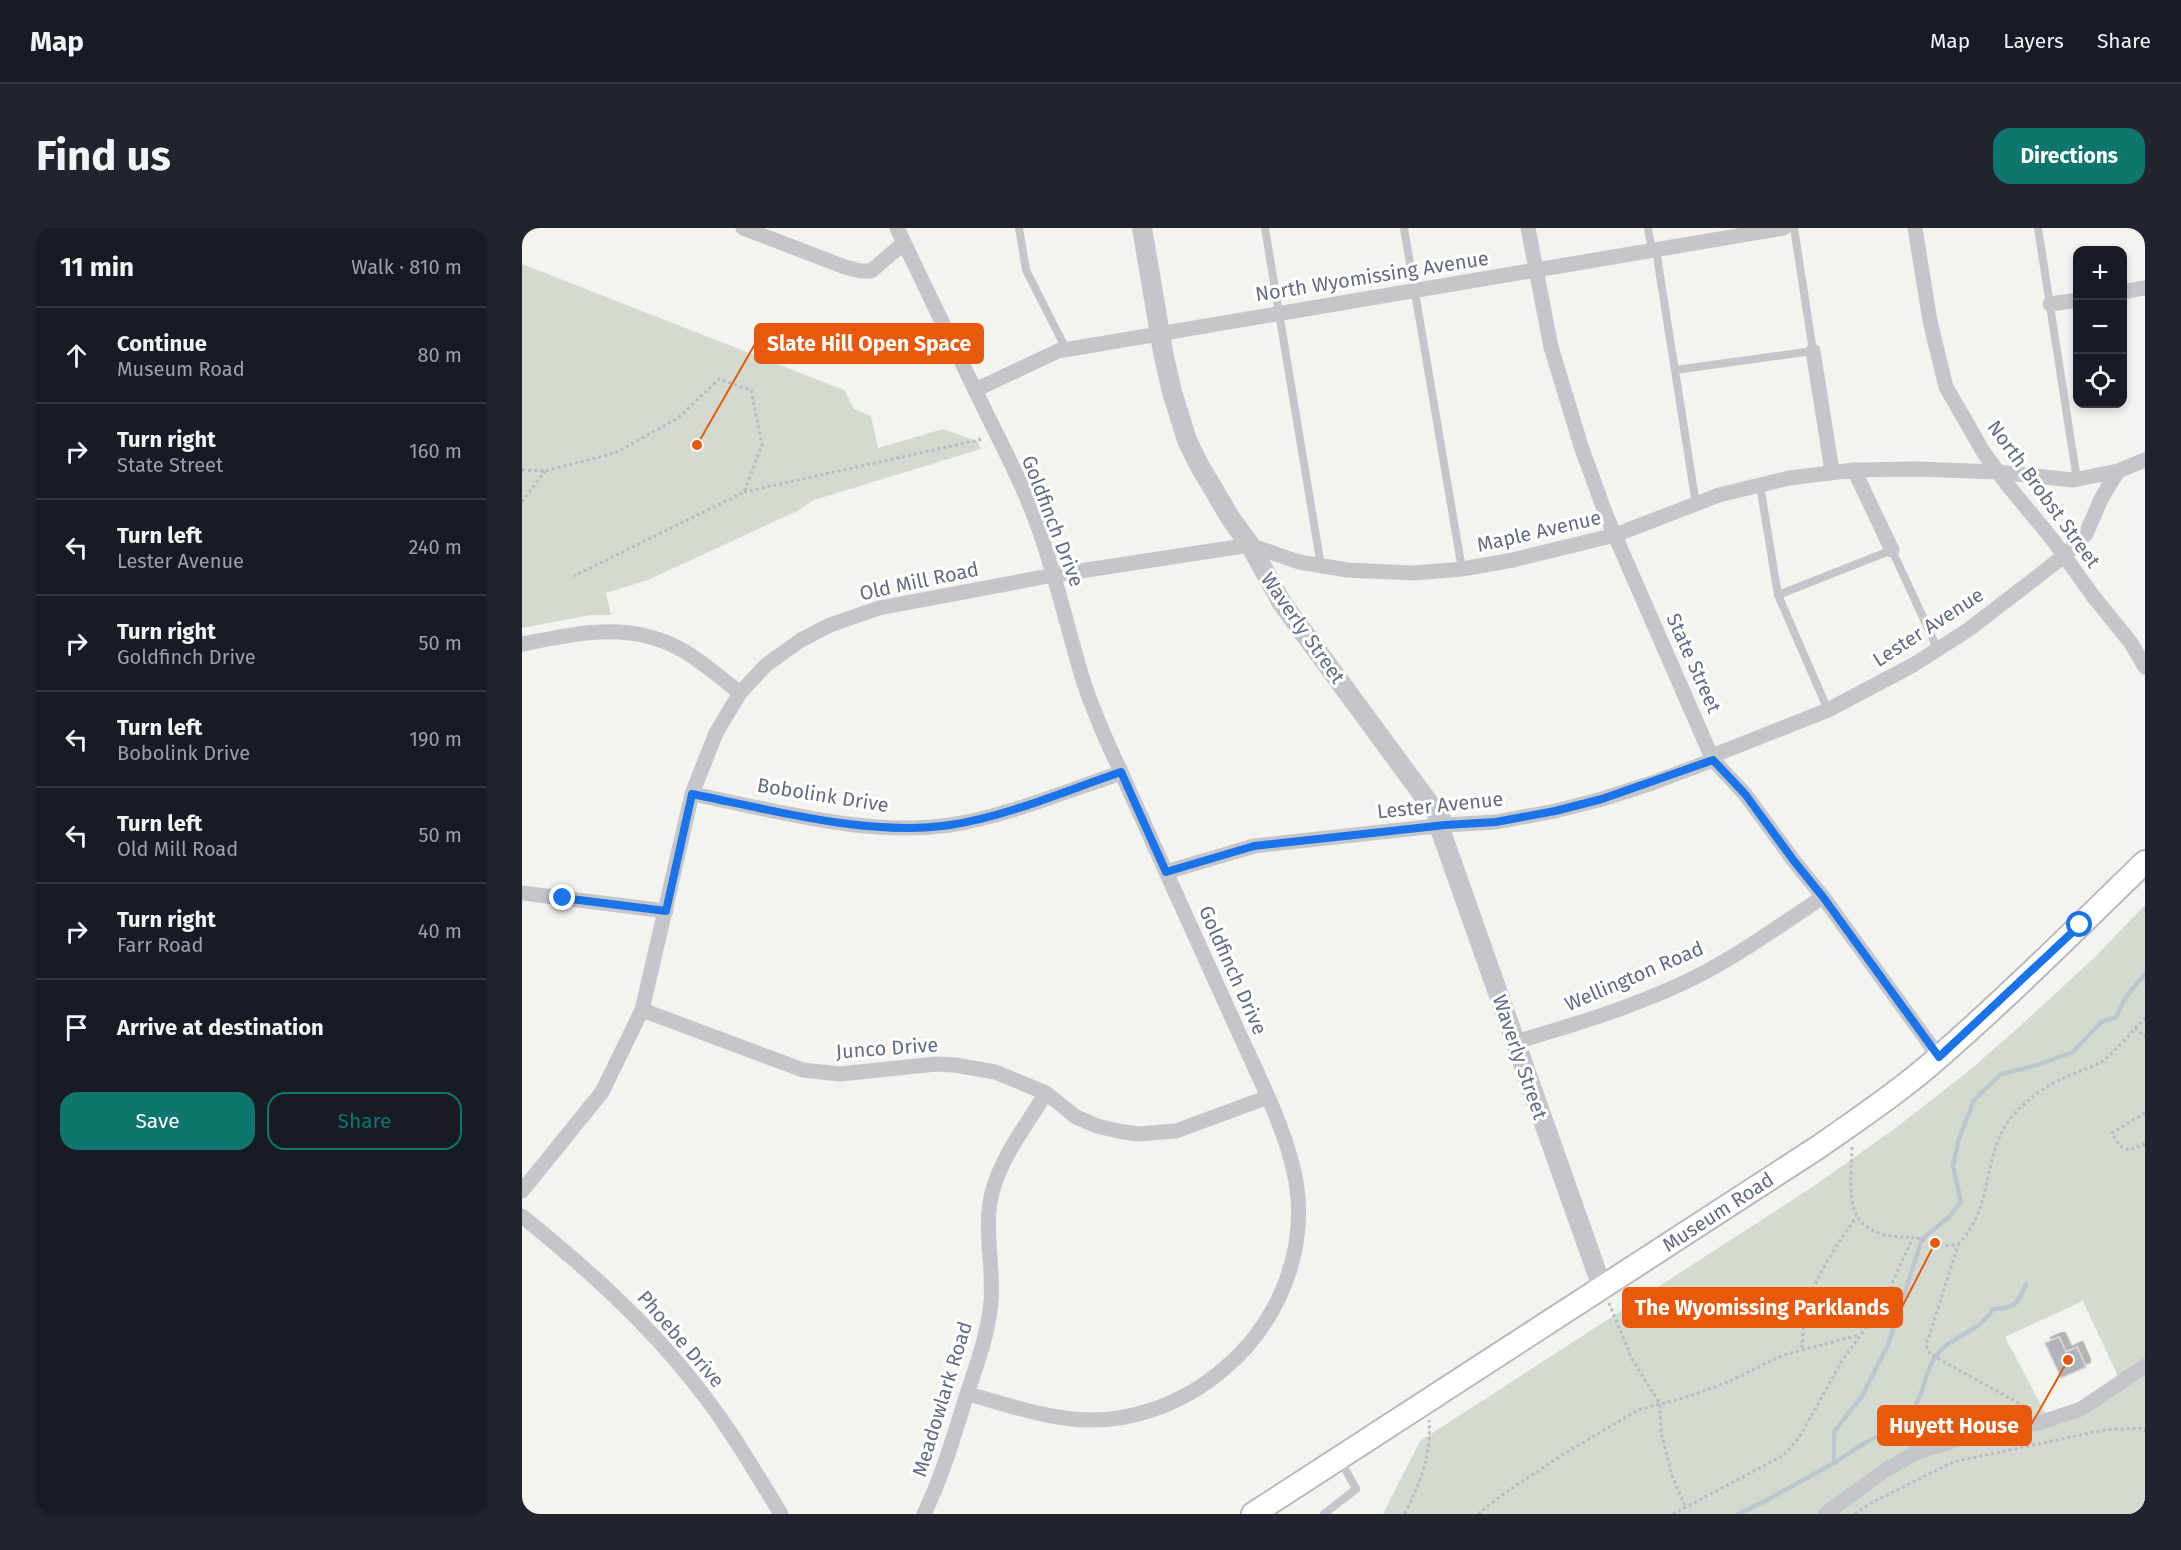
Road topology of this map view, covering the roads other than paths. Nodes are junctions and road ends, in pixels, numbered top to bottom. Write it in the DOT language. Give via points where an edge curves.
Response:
graph roads {
  1 [pos="743,228"];
  2 [pos="897,228"];
  3 [pos="1019,228"];
  4 [pos="1142,228"];
  5 [pos="1265,228"];
  6 [pos="1404,228"];
  7 [pos="1528,228"];
  8 [pos="1648,228"];
  9 [pos="1784,228"];
  10 [pos="1794,228"];
  11 [pos="1915,228"];
  12 [pos="2038,228"];
  13 [pos="904,243"];
  14 [pos="1654,250"];
  15 [pos="1534,270"];
  16 [pos="2145,288"];
  17 [pos="1414,290"];
  18 [pos="2127,291"];
  19 [pos="2073,301"];
  20 [pos="2049,304"];
  21 [pos="1279,313"];
  22 [pos="1159,333"];
  23 [pos="1066,349"];
  24 [pos="1813,351"];
  25 [pos="1675,370"];
  26 [pos="975,390"];
  27 [pos="2145,460"];
  28 [pos="1854,470"];
  29 [pos="1832,471"];
  30 [pos="2118,471"];
  31 [pos="1998,472"];
  32 [pos="2077,480"];
  33 [pos="1760,485"];
  34 [pos="1696,504"];
  35 [pos="1615,536"];
  36 [pos="1250,545"];
  37 [pos="1892,550"];
  38 [pos="2064,556"];
  39 [pos="1321,566"];
  40 [pos="1462,569"];
  41 [pos="1054,575"];
  42 [pos="1778,595"];
  43 [pos="522,644"];
  44 [pos="1938,650"];
  45 [pos="2144,661"];
  46 [pos="740,693"];
  47 [pos="1828,710"];
  48 [pos="1713,758"];
  49 [pos="1121,772"];
  50 [pos="692,794"];
  51 [pos="1442,825"];
  52 [pos="2145,861"];
  53 [pos="1166,872"];
  54 [pos="522,893"];
  55 [pos="1823,897"];
  56 [pos="666,911"];
  57 [pos="642,1010"];
  58 [pos="1515,1042"];
  59 [pos="1939,1057"];
  60 [pos="1046,1093"];
  61 [pos="1268,1097"];
  62 [pos="522,1191"];
  63 [pos="522,1216"];
  64 [pos="1602,1287"];
  65 [pos="2145,1366"];
  66 [pos="968,1394"];
  67 [pos="1339,1458"];
  68 [pos="781,1514"];
  69 [pos="924,1514"];
  70 [pos="1252,1514"];
  71 [pos="1324,1514"];
  72 [pos="1825,1514"];
  1 -- 13 [label="street" via="861,271 871,271"];
  2 -- 13 [label="street, Goldfinch Drive"];
  3 -- 23 [label="lane" via="1026,270"];
  4 -- 22 [label="street, Waverly Street"];
  5 -- 21 [label="lane"];
  6 -- 17 [label="lane"];
  7 -- 15 [label="street, State Street"];
  8 -- 14 [label="lane"];
  9 -- 14 [label="street, North Wyomissing Avenue"];
  10 -- 24 [label="lane"];
  11 -- 31 [label="street, North Brobst Street" via="1930,321 1946,387"];
  12 -- 20 [label="lane"];
  13 -- 26 [label="street, Goldfinch Drive"];
  14 -- 15 [label="street, North Wyomissing Avenue"];
  14 -- 25 [label="lane"];
  15 -- 17 [label="street, North Wyomissing Avenue"];
  15 -- 35 [label="street, State Street" via="1564,394"];
  16 -- 18 [label="street"];
  17 -- 21 [label="street, North Wyomissing Avenue"];
  17 -- 40 [label="lane"];
  19 -- 20 [label="street"];
  20 -- 32 [label="lane"];
  21 -- 22 [label="street, North Wyomissing Avenue"];
  21 -- 39 [label="lane"];
  22 -- 23 [label="street, North Wyomissing Avenue"];
  22 -- 36 [label="street, Waverly Street" via="1187,440"];
  23 -- 26 [label="street, North Wyomissing Avenue"];
  24 -- 25 [label="lane"];
  24 -- 29 [label="street"];
  25 -- 34 [label="lane"];
  26 -- 41 [label="street, Goldfinch Drive" via="1026,496"];
  27 -- 30 [label="street, Maple Avenue"];
  28 -- 29 [label="street, Maple Avenue"];
  28 -- 31 [label="street, Maple Avenue"];
  28 -- 37 [label="street"];
  29 -- 33 [label="street, Maple Avenue"];
  30 -- 32 [label="street, Maple Avenue"];
  30 -- 38 [label="street, Lester Avenue" via="2086,534"];
  31 -- 32 [label="street, Maple Avenue"];
  31 -- 38 [label="street, North Brobst Street"];
  33 -- 34 [label="street, Maple Avenue"];
  33 -- 42 [label="lane"];
  34 -- 35 [label="street, Maple Avenue"];
  35 -- 40 [label="street, Maple Avenue"];
  35 -- 48 [label="street, State Street"];
  36 -- 39 [label="street, Maple Avenue"];
  36 -- 41 [label="street, Old Mill Road"];
  36 -- 51 [label="street, Waverly Street" via="1282,603"];
  37 -- 42 [label="lane"];
  37 -- 44 [label="lane"];
  38 -- 44 [label="street, Lester Avenue"];
  38 -- 45 [label="street, North Brobst Street"];
  39 -- 40 [label="street, Maple Avenue" via="1414,573"];
  41 -- 46 [label="street, Old Mill Road" via="879,608 830,625 766,665"];
  41 -- 49 [label="street, Goldfinch Drive" via="1083,679"];
  42 -- 47 [label="lane"];
  43 -- 46 [label="street" via="586,632 630,632 685,652"];
  44 -- 47 [label="street, Lester Avenue"];
  46 -- 50 [label="street, Old Mill Road" via="716,733"];
  47 -- 48 [label="street, Lester Avenue"];
  48 -- 51 [label="street, Lester Avenue" via="1642,787 1555,811 1496,822"];
  48 -- 55 [label="street, State Street"];
  49 -- 50 [label="street, Bobolink Drive" via="989,817 926,827 845,823"];
  49 -- 53 [label="street, Goldfinch Drive"];
  50 -- 56 [label="street, Old Mill Road"];
  51 -- 53 [label="street, Lester Avenue" via="1254,846"];
  51 -- 58 [label="street, Waverly Street"];
  52 -- 59 [label="main road, Museum Road"];
  53 -- 61 [label="street, Goldfinch Drive"];
  54 -- 56 [label="street"];
  55 -- 58 [label="street, Wellington Road" via="1754,944 1680,984 1571,1026"];
  55 -- 59 [label="street, State Street"];
  56 -- 57 [label="street, Old Mill Road"];
  57 -- 60 [label="street, Junco Drive" via="803,1070 840,1074 917,1064 955,1065 995,1072"];
  57 -- 62 [label="street, Old Mill Road" via="602,1092"];
  58 -- 64 [label="street, Waverly Street"];
  59 -- 64 [label="main road, Museum Road" via="1820,1146"];
  60 -- 61 [label="street, Junco Drive" via="1076,1117 1097,1126 1138,1134 1176,1131"];
  60 -- 66 [label="street, Meadowlark Road" via="1002,1166 992,1193 989,1316"];
  61 -- 66 [label="street, Goldfinch Drive" via="1293,1165 1298,1201 1297,1240 1288,1277 1274,1309 1237,1357 1209,1381 1167,1406 1115,1418 1063,1418"];
  63 -- 68 [label="street, Phoebe Drive" via="605,1285 674,1358 735,1438"];
  64 -- 67 [label="main road, Museum Road"];
  65 -- 72 [label="street" via="2082,1409 1915,1453"];
  66 -- 69 [label="street, Meadowlark Road" via="944,1469"];
  67 -- 70 [label="main road, Museum Road"];
  67 -- 71 [label="lane" via="1356,1489"];
}
